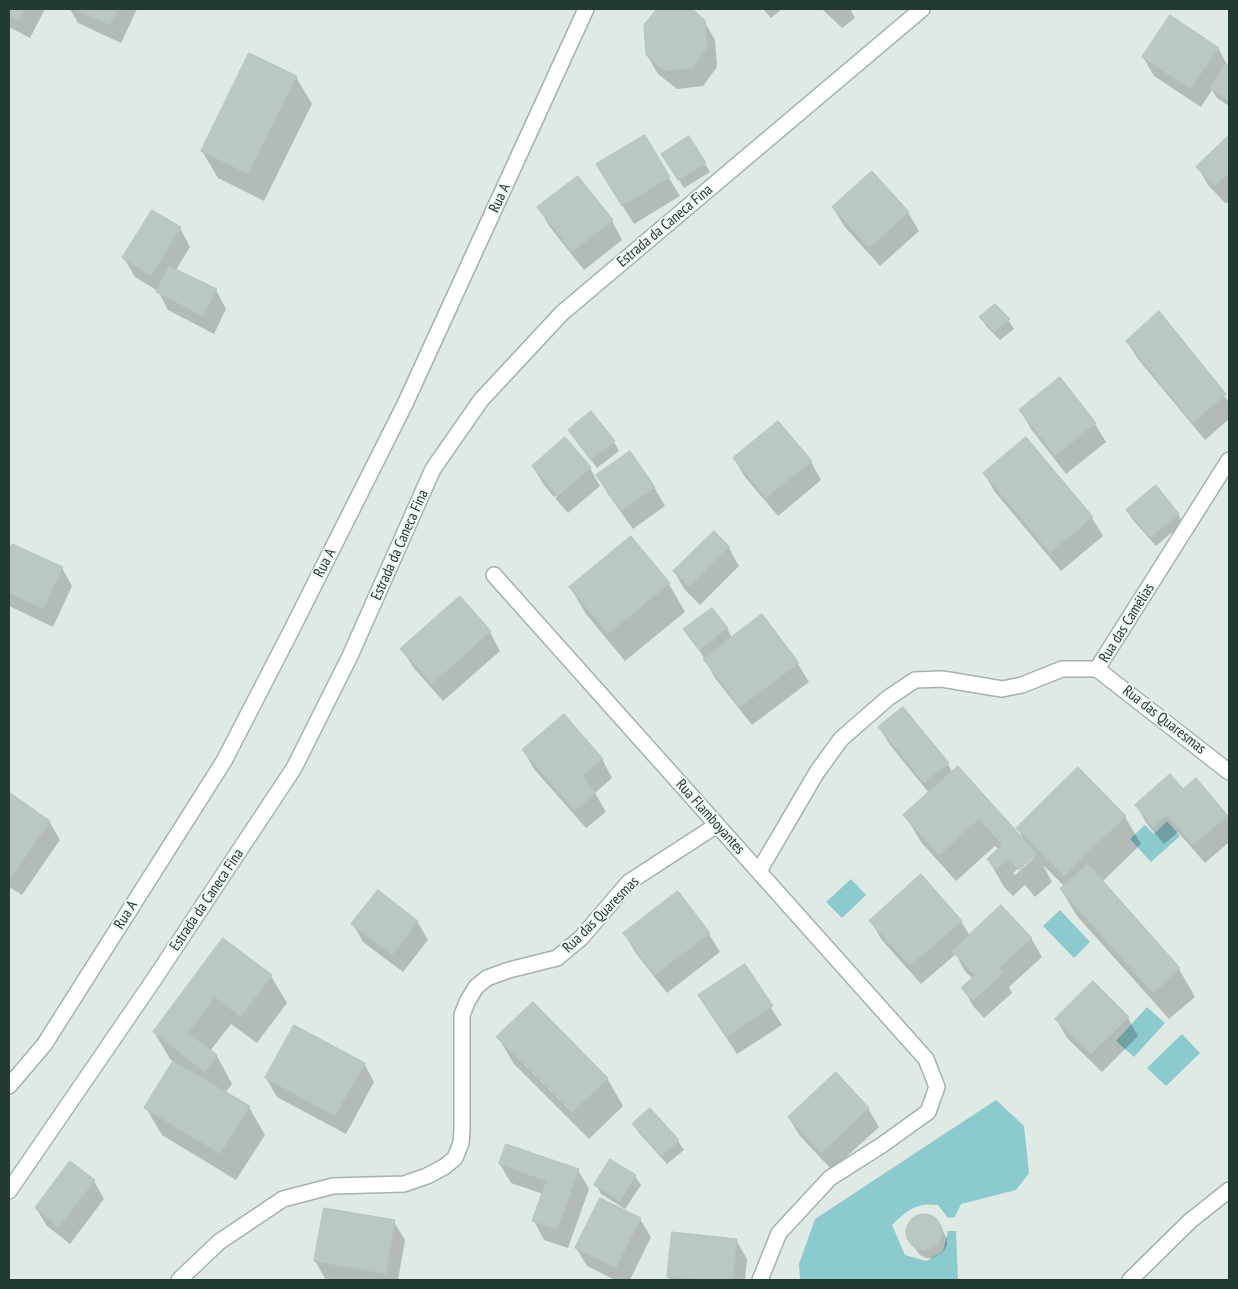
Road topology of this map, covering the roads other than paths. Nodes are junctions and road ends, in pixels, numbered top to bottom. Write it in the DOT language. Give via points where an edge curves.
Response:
graph roads {
  1 [pos="586,9"];
  2 [pos="922,9"];
  3 [pos="1229,460"];
  4 [pos="494,575"];
  5 [pos="1097,669"];
  6 [pos="1229,772"];
  7 [pos="717,825"];
  8 [pos="759,871"];
  9 [pos="9,1086"];
  10 [pos="1229,1190"];
  11 [pos="9,1191"];
  12 [pos="179,1280"];
  13 [pos="760,1280"];
  14 [pos="1130,1280"];
  1 -- 9 [label="street, Rua A" via="405,404 224,761 44,1045"];
  2 -- 11 [label="street, Estrada da Caneca Fina" via="562,313 480,400 433,469 350,656 294,768"];
  3 -- 5 [label="street, Rua das Camélias"];
  4 -- 7 [label="street, Rua Flamboyantes"];
  5 -- 6 [label="street, Rua das Quaresmas"];
  5 -- 8 [label="street, Rua das Camélias" via="1062,669 1022,685 1002,689 942,679 915,680 888,698 842,739 817,772"];
  7 -- 8 [label="street, Rua Flamboyantes"];
  7 -- 12 [label="street, Rua das Quaresmas" via="629,882 581,938 557,958 487,978 476,987 462,1015 461,1143 455,1158 428,1176 404,1184 333,1186 283,1199 220,1242"];
  8 -- 13 [label="street, Rua Flamboyantes" via="926,1059 937,1087 928,1112 830,1178 779,1233"];
  10 -- 14 [label="street" via="1190,1221"];
}
